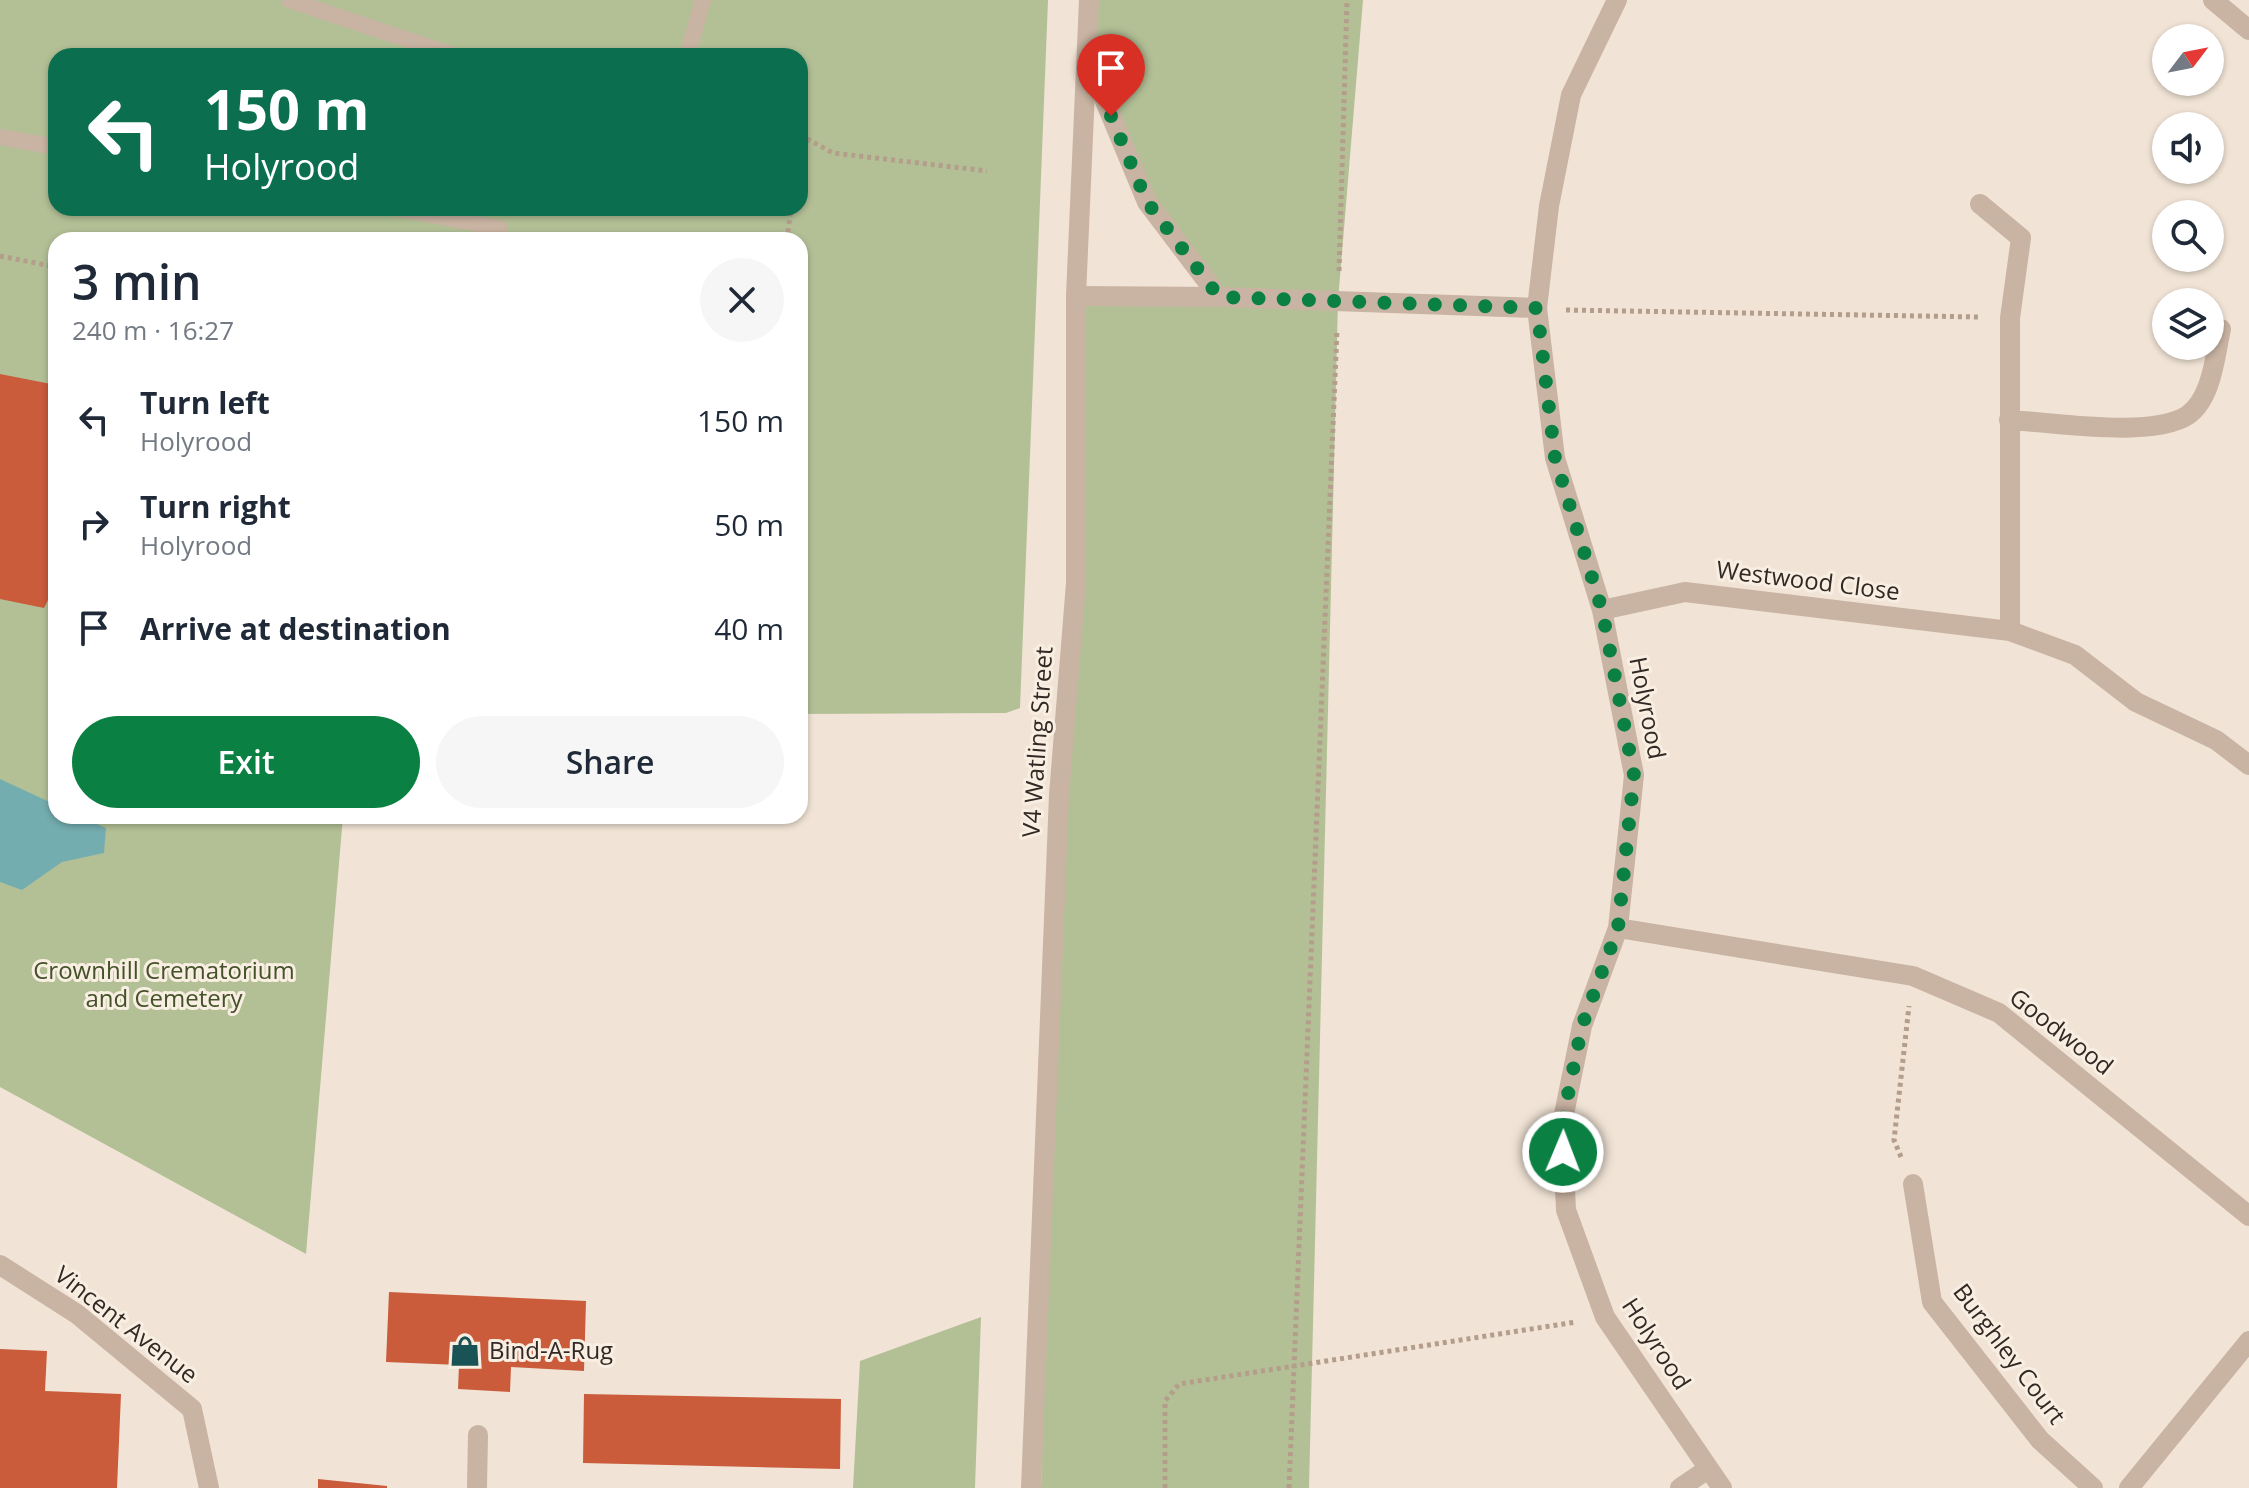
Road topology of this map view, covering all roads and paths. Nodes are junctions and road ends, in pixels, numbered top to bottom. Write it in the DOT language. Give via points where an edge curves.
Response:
graph roads {
  1 [pos="289,0"];
  2 [pos="703,0"];
  3 [pos="1089,0"];
  4 [pos="1347,0"];
  5 [pos="1617,0"];
  6 [pos="2213,0"];
  7 [pos="2249,30"];
  8 [pos="432,48"];
  9 [pos="689,48"];
  10 [pos="1087,58"];
  11 [pos="0,137"];
  12 [pos="808,141"];
  13 [pos="48,146"];
  14 [pos="987,171"];
  15 [pos="1980,204"];
  16 [pos="436,216"];
  17 [pos="500,228"];
  18 [pos="0,256"];
  19 [pos="48,265"];
  20 [pos="1076,296"];
  21 [pos="1219,297"];
  22 [pos="1338,301"];
  23 [pos="1537,308"];
  24 [pos="2010,318"];
  25 [pos="2214,360"];
  26 [pos="2009,420"];
  27 [pos="1602,610"];
  28 [pos="2010,631"];
  29 [pos="2249,765"];
  30 [pos="1618,928"];
  31 [pos="1913,976"];
  32 [pos="1913,1184"];
  33 [pos="2249,1216"];
  34 [pos="0,1265"];
  35 [pos="1605,1317"];
  36 [pos="2249,1341"];
  37 [pos="1293,1365"];
  38 [pos="478,1435"];
  39 [pos="1708,1469"];
  40 [pos="209,1488"];
  41 [pos="477,1488"];
  42 [pos="1031,1488"];
  43 [pos="1165,1488"];
  44 [pos="1289,1488"];
  45 [pos="1680,1488"];
  46 [pos="1722,1488"];
  47 [pos="2093,1488"];
  48 [pos="2129,1488"];
  1 -- 8 [label="lane"];
  2 -- 9 [label="lane"];
  3 -- 10 [label="street, V4 Watling Street"];
  4 -- 22 [label="path"];
  5 -- 23 [label="street, Holyrood" via="1571,95 1549,206"];
  6 -- 7 [label="street"];
  10 -- 20 [label="street, V4 Watling Street"];
  10 -- 21 [label="street" via="1147,202"];
  11 -- 13 [label="lane"];
  12 -- 14 [label="path" via="833,153"];
  15 -- 24 [label="street" via="2021,238"];
  16 -- 17 [label="lane"];
  18 -- 19 [label="path"];
  20 -- 21 [label="street"];
  20 -- 42 [label="street, V4 Watling Street" via="1076,583 1059,795"];
  21 -- 22 [label="street"];
  22 -- 23 [label="street"];
  22 -- 37 [label="path"];
  23 -- 24 [label="path"];
  23 -- 27 [label="street, Holyrood" via="1555,458"];
  24 -- 26 [label="street"];
  25 -- 26 [label="street" via="2209,383 2189,414 2154,429"];
  26 -- 28 [label="street"];
  27 -- 28 [label="street, Westwood Close" via="1685,592"];
  27 -- 30 [label="street, Holyrood" via="1634,775"];
  28 -- 29 [label="street, Westwood Close" via="2075,655 2136,702 2216,740"];
  30 -- 31 [label="street, Goodwood"];
  30 -- 35 [label="street, Holyrood" via="1582,1026 1562,1124 1566,1210"];
  31 -- 32 [label="path" via="1894,1140"];
  31 -- 33 [label="street, Goodwood" via="1999,1013"];
  32 -- 47 [label="street, Burghley Court" via="1932,1302 2040,1440"];
  34 -- 40 [label="street, Vincent Avenue" via="77,1314 192,1409"];
  35 -- 37 [label="path"];
  35 -- 39 [label="street, Holyrood"];
  36 -- 48 [label="street"];
  37 -- 43 [label="path" via="1179,1384 1165,1401"];
  37 -- 44 [label="path"];
  38 -- 41 [label="street"];
  39 -- 45 [label="street"];
  39 -- 46 [label="street, Holyrood"];
}
